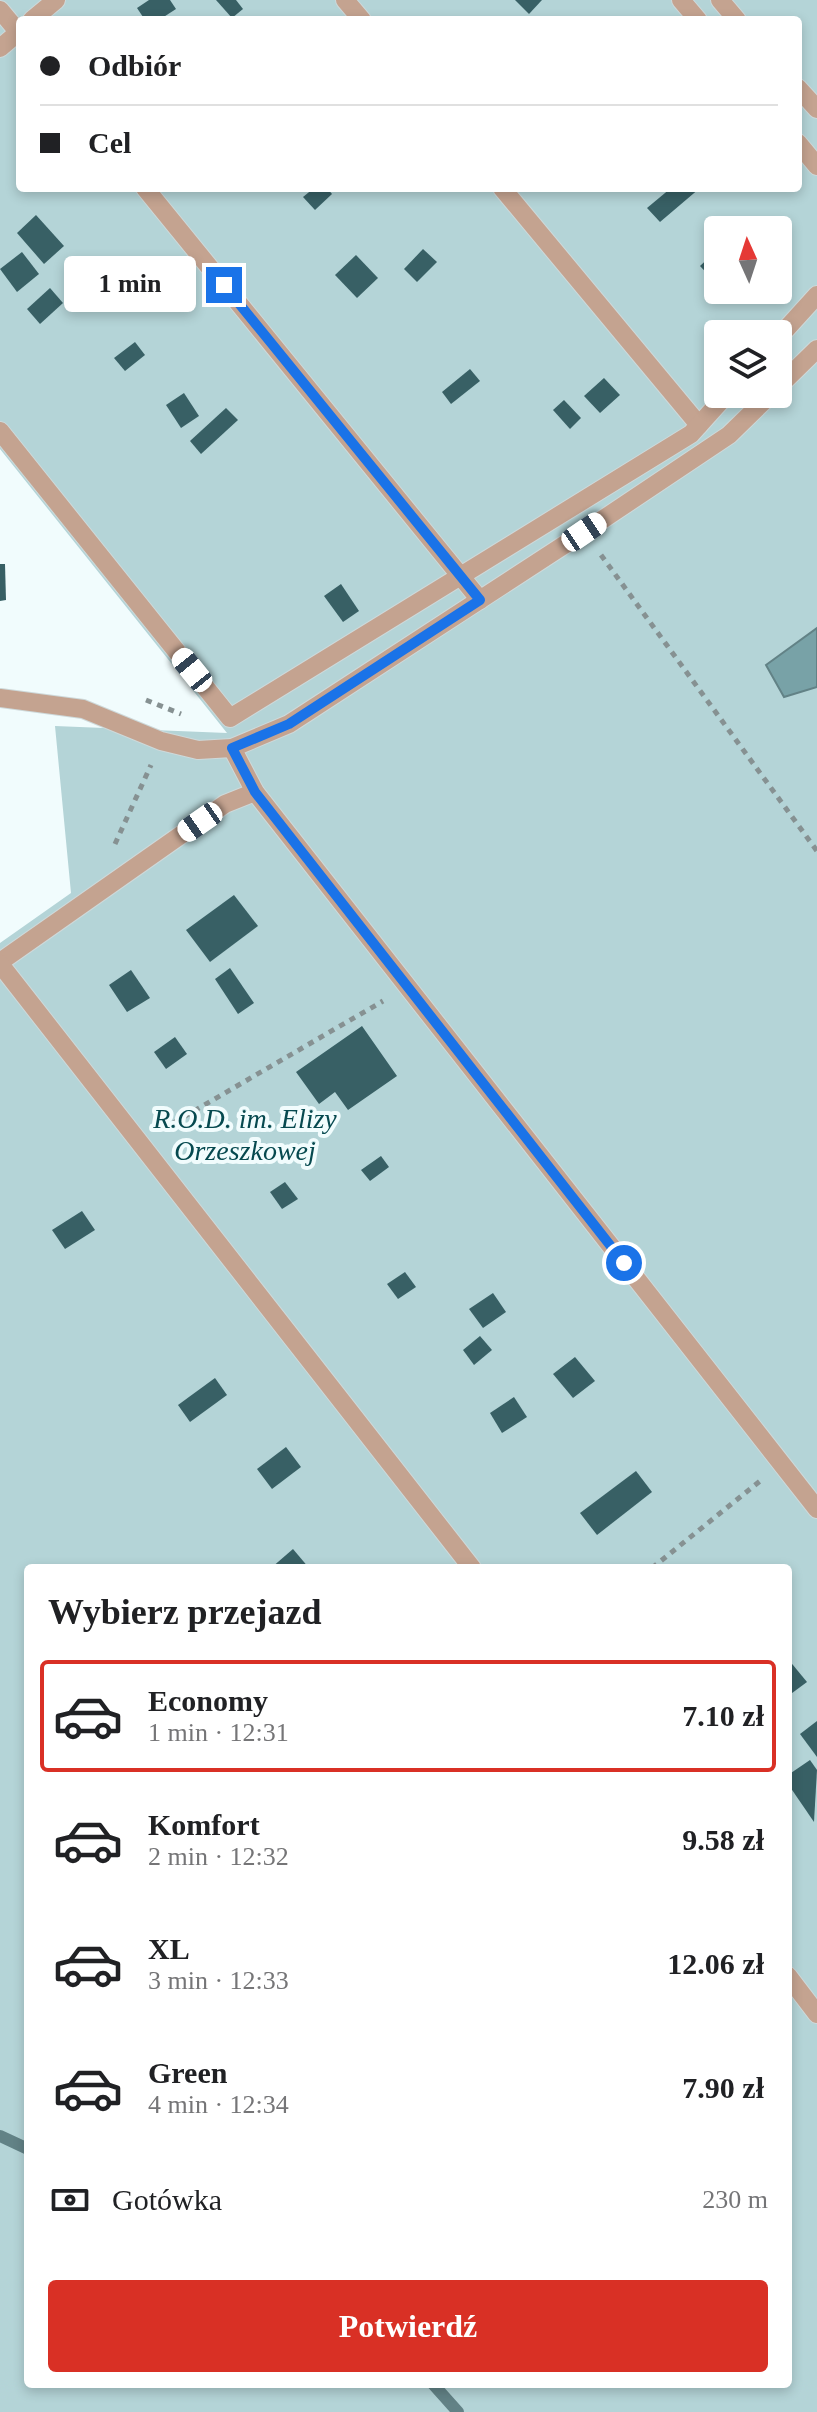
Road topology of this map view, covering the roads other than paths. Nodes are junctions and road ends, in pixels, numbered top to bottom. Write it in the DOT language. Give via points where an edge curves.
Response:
graph roads {
  1 [pos="56,0"];
  2 [pos="345,0"];
  3 [pos="681,0"];
  4 [pos="720,0"];
  5 [pos="0,10"];
  6 [pos="38,16"];
  7 [pos="359,16"];
  8 [pos="695,16"];
  9 [pos="734,16"];
  10 [pos="16,23"];
  11 [pos="16,35"];
  12 [pos="0,48"];
  13 [pos="802,92"];
  14 [pos="817,109"];
  15 [pos="802,148"];
  16 [pos="817,166"];
  17 [pos="148,192"];
  18 [pos="505,192"];
  19 [pos="817,295"];
  20 [pos="792,323"];
  21 [pos="817,349"];
  22 [pos="792,373"];
  23 [pos="714,408"];
  24 [pos="757,408"];
  25 [pos="699,425"];
  26 [pos="0,431"];
  27 [pos="461,576"];
  28 [pos="480,600"];
  29 [pos="0,698"];
  30 [pos="232,748"];
  31 [pos="255,792"];
  32 [pos="0,963"];
  33 [pos="817,1509"];
  34 [pos="469,1564"];
  35 [pos="792,1981"];
  36 [pos="817,2014"];
  1 -- 6 [label="lane"];
  2 -- 7 [label="lane"];
  3 -- 8 [label="lane"];
  4 -- 9 [label="lane"];
  5 -- 10 [label="lane"];
  11 -- 12 [label="lane"];
  13 -- 14 [label="lane"];
  15 -- 16 [label="lane"];
  17 -- 27 [label="lane"];
  18 -- 25 [label="lane"];
  19 -- 20 [label="lane"];
  21 -- 22 [label="lane"];
  23 -- 25 [label="lane"];
  24 -- 28 [label="lane" via="729,435"];
  25 -- 27 [label="lane"];
  26 -- 27 [label="lane" via="230,718"];
  27 -- 28 [label="lane"];
  28 -- 30 [label="lane" via="289,724"];
  29 -- 30 [label="lane" via="83,709 198,750"];
  30 -- 31 [label="lane"];
  31 -- 32 [label="lane" via="225,804"];
  31 -- 33 [label="lane"];
  32 -- 34 [label="lane"];
  35 -- 36 [label="lane"];
}
